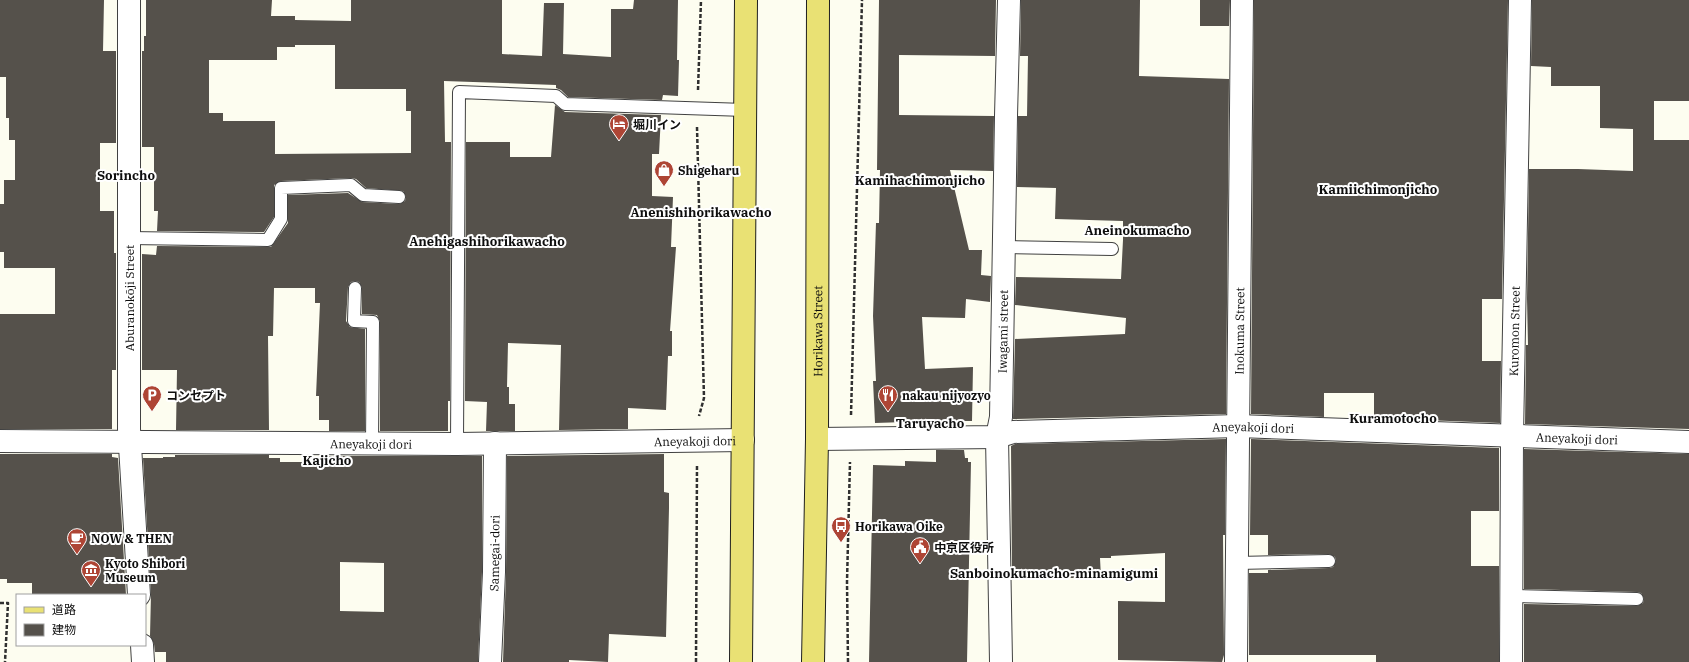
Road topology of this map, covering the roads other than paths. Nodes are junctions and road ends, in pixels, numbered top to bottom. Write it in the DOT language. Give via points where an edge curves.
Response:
graph roads {
  1 [pos="129,0"];
  2 [pos="746,0"];
  3 [pos="818,0"];
  4 [pos="1009,0"];
  5 [pos="1242,0"];
  6 [pos="1520,0"];
  7 [pos="745,110"];
  8 [pos="399,197"];
  9 [pos="129,238"];
  10 [pos="1004,247"];
  11 [pos="1112,249"];
  12 [pos="355,288"];
  13 [pos="1238,426"];
  14 [pos="997,437"];
  15 [pos="1512,437"];
  16 [pos="818,439"];
  17 [pos="743,440"];
  18 [pos="0,441"];
  19 [pos="1689,442"];
  20 [pos="129,443"];
  21 [pos="372,444"];
  22 [pos="457,444"];
  23 [pos="494,444"];
  24 [pos="1329,561"];
  25 [pos="1237,563"];
  26 [pos="139,594"];
  27 [pos="1511,596"];
  28 [pos="1637,599"];
  29 [pos="142,646"];
  30 [pos="143,662"];
  31 [pos="490,662"];
  32 [pos="741,662"];
  33 [pos="813,662"];
  34 [pos="1001,662"];
  35 [pos="1236,662"];
  36 [pos="1511,662"];
  1 -- 9 [label="street, Aburanokōji Street"];
  2 -- 7 [label="main road"];
  3 -- 16 [label="main road, Horikawa Street"];
  4 -- 10 [label="street, Iwagami street"];
  5 -- 13 [label="street, Inokuma Street"];
  6 -- 15 [label="street, Kuromon Street"];
  7 -- 17 [label="main road"];
  7 -- 22 [label="lane" via="565,104 556,96 459,92"];
  8 -- 9 [label="lane" via="363,195 351,185 281,188 281,219 268,240"];
  9 -- 20 [label="street, Aburanokōji Street"];
  10 -- 11 [label="lane"];
  10 -- 14 [label="street, Iwagami street" via="1001,417"];
  12 -- 21 [label="lane" via="354,321 373,322"];
  13 -- 14 [label="street, Aneyakoji dori" via="1013,432"];
  13 -- 15 [label="street, Aneyakoji dori"];
  13 -- 25 [label="street, Inokuma Street"];
  14 -- 16 [label="street, Aneyakoji dori"];
  14 -- 34 [label="street, Iwagami street"];
  15 -- 19 [label="street, Aneyakoji dori"];
  15 -- 27 [label="street, Kuromon Street"];
  16 -- 33 [label="main road, Horikawa Street"];
  17 -- 23 [label="street, Aneyakoji dori"];
  17 -- 32 [label="main road"];
  18 -- 20 [label="street, Aneyakoji dori"];
  20 -- 21 [label="street, Aneyakoji dori"];
  20 -- 26 [label="street, Aburanokōji Street"];
  21 -- 22 [label="street, Aneyakoji dori"];
  22 -- 23 [label="street, Aneyakoji dori"];
  23 -- 31 [label="street, Samegai-dori" via="494,572"];
  24 -- 25 [label="lane"];
  25 -- 35 [label="street, Inokuma Street"];
  27 -- 28 [label="lane"];
  27 -- 36 [label="street, Kuromon Street"];
  29 -- 30 [label="street"];
}
